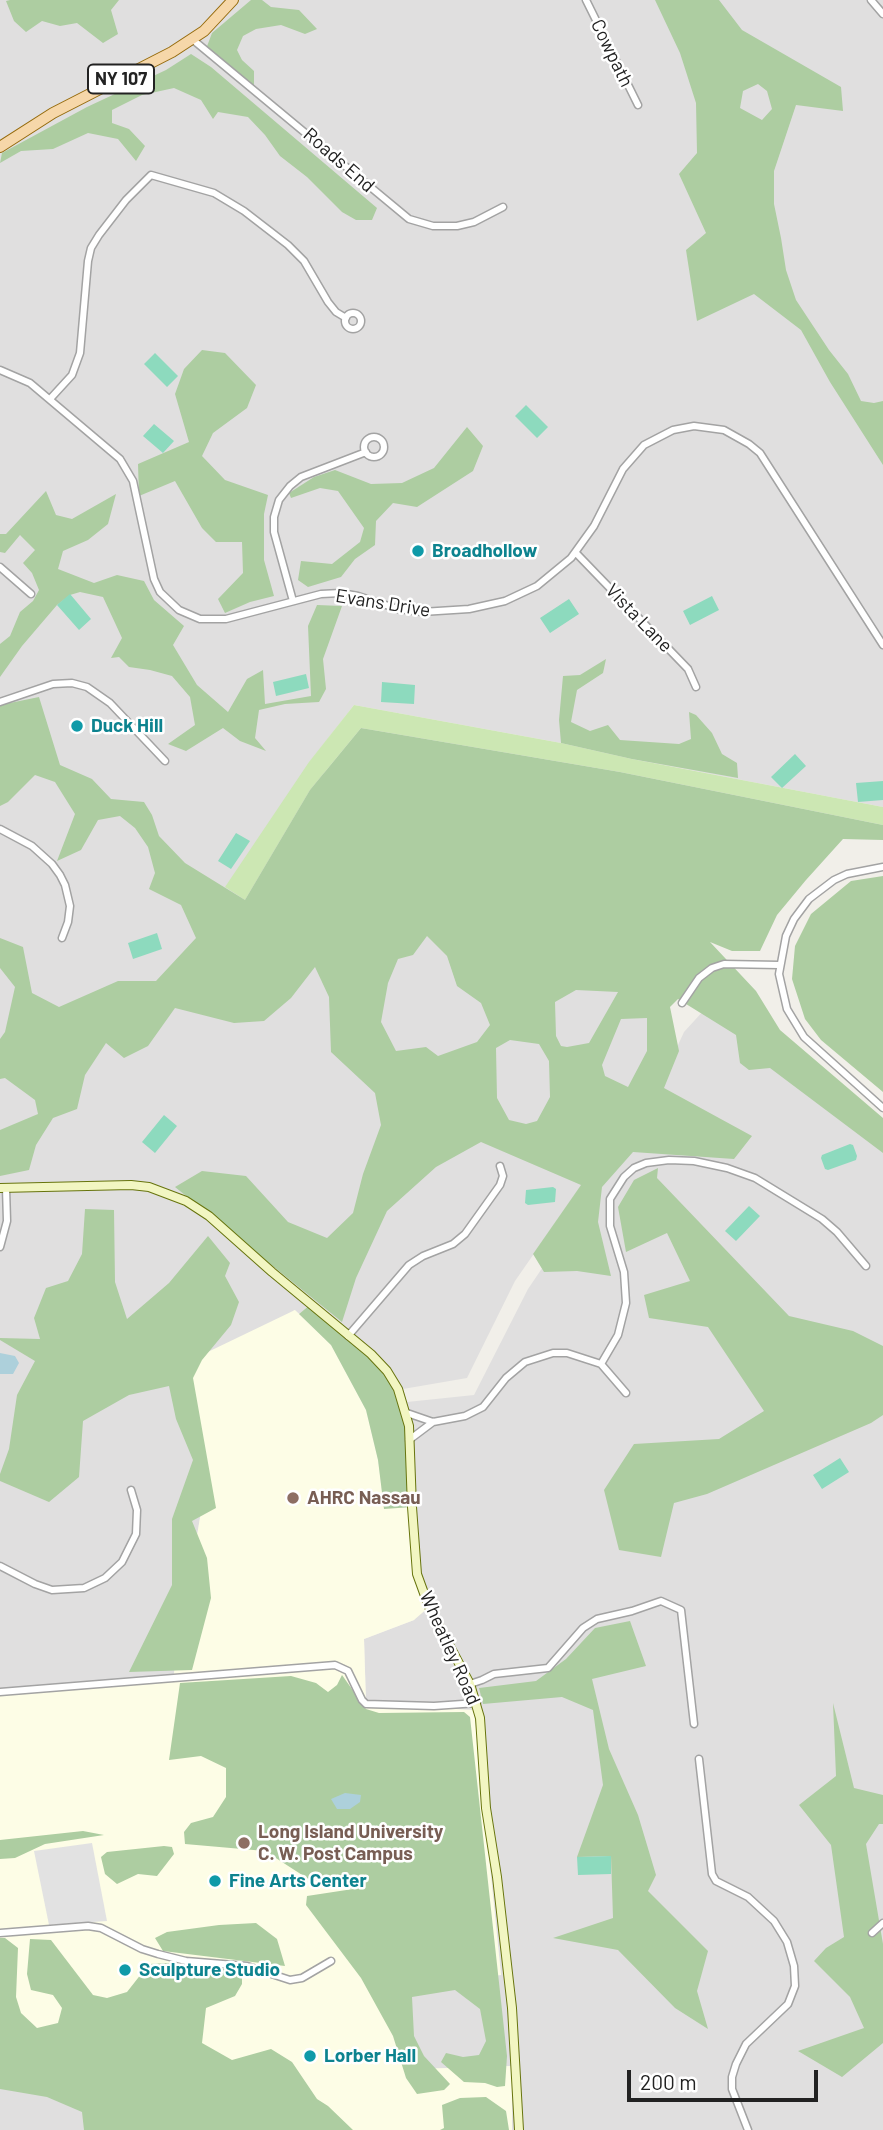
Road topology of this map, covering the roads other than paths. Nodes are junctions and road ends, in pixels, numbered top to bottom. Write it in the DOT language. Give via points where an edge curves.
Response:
graph roads {
  1 [pos="233,0"];
  2 [pos="586,0"];
  3 [pos="871,0"];
  4 [pos="883,14"];
  5 [pos="192,39"];
  6 [pos="638,105"];
  7 [pos="0,146"];
  8 [pos="503,207"];
  9 [pos="346,318"];
  10 [pos="0,370"];
  11 [pos="50,399"];
  12 [pos="366,452"];
  13 [pos="576,553"];
  14 [pos="0,567"];
  15 [pos="31,594"];
  16 [pos="292,601"];
  17 [pos="883,645"];
  18 [pos="696,687"];
  19 [pos="0,702"];
  20 [pos="165,761"];
  21 [pos="0,829"];
  22 [pos="883,867"];
  23 [pos="62,938"];
  24 [pos="779,965"];
  25 [pos="682,1003"];
  26 [pos="883,1108"];
  27 [pos="500,1166"];
  28 [pos="3,1188"];
  29 [pos="0,1247"];
  30 [pos="866,1266"];
  31 [pos="348,1336"];
  32 [pos="601,1364"];
  33 [pos="626,1393"];
  34 [pos="407,1413"];
  35 [pos="433,1422"];
  36 [pos="409,1440"];
  37 [pos="131,1490"];
  38 [pos="0,1566"];
  39 [pos="470,1684"];
  40 [pos="0,1692"];
  41 [pos="477,1703"];
  42 [pos="695,1724"];
  43 [pos="699,1759"];
  44 [pos="883,1923"];
  45 [pos="0,1933"];
  46 [pos="872,1933"];
  47 [pos="331,1961"];
  48 [pos="519,2130"];
  49 [pos="748,2130"];
  1 -- 5 [label="main road, NY 107"];
  2 -- 6 [label="street, Cowpath"];
  3 -- 4 [label="street"];
  5 -- 7 [label="main road, NY 107"];
  5 -- 8 [label="street, Roads End" via="409,219 457,226"];
  9 -- 11 [label="street" via="328,302 304,261 244,211 214,193 151,175 91,248 79,353 72,375"];
  10 -- 11 [label="street, Evans Drive" via="30,383"];
  11 -- 16 [label="street, Evans Drive" via="127,470 154,579 167,600 189,615 218,620"];
  12 -- 16 [label="street" via="300,477 279,500 274,532"];
  13 -- 16 [label="street, Evans Drive" via="537,586 505,601 469,609 412,611 341,593"];
  13 -- 17 [label="street, Evans Drive" via="623,469 644,445 681,428 724,430 749,444 769,464"];
  13 -- 18 [label="street, Vista Lane" via="688,668"];
  14 -- 15 [label="street"];
  19 -- 20 [label="street" via="53,684 87,687 110,703"];
  21 -- 23 [label="street" via="38,851 60,875 69,906"];
  22 -- 24 [label="street" via="847,874 809,899 786,936"];
  24 -- 25 [label="street" via="712,968"];
  24 -- 26 [label="street" via="783,999 794,1024"];
  27 -- 31 [label="street" via="503,1180 465,1234 409,1265"];
  28 -- 29 [label="street" via="7,1221"];
  28 -- 31 [label="main road, Wheatley Road" via="121,1184 174,1195 209,1216"];
  30 -- 32 [label="street" via="835,1230 755,1178 694,1161 646,1163 624,1177 610,1199 610,1226 624,1272 626,1303 618,1335"];
  31 -- 34 [label="main road, Wheatley Road" via="387,1371"];
  32 -- 33 [label="street"];
  32 -- 35 [label="street" via="567,1353 536,1357 516,1369 477,1411"];
  34 -- 35 [label="street"];
  34 -- 36 [label="main road, Wheatley Road"];
  35 -- 36 [label="street"];
  36 -- 39 [label="main road, Wheatley Road" via="417,1574 429,1607"];
  37 -- 38 [label="street" via="137,1510 136,1534 122,1562 98,1582 84,1588 52,1590"];
  39 -- 41 [label="main road, Wheatley Road"];
  39 -- 42 [label="street" via="494,1674 548,1668 583,1628 597,1619 661,1601 681,1610"];
  40 -- 41 [label="street" via="335,1665 348,1671 366,1704"];
  41 -- 48 [label="main road, Wheatley Road" via="512,2008"];
  43 -- 49 [label="street" via="712,1874 774,1921 794,1966 795,1986 788,2004 746,2044 732,2077"];
  44 -- 46 [label="street"];
  45 -- 47 [label="street" via="101,1928 158,1954 247,1966 290,1980"];
}
